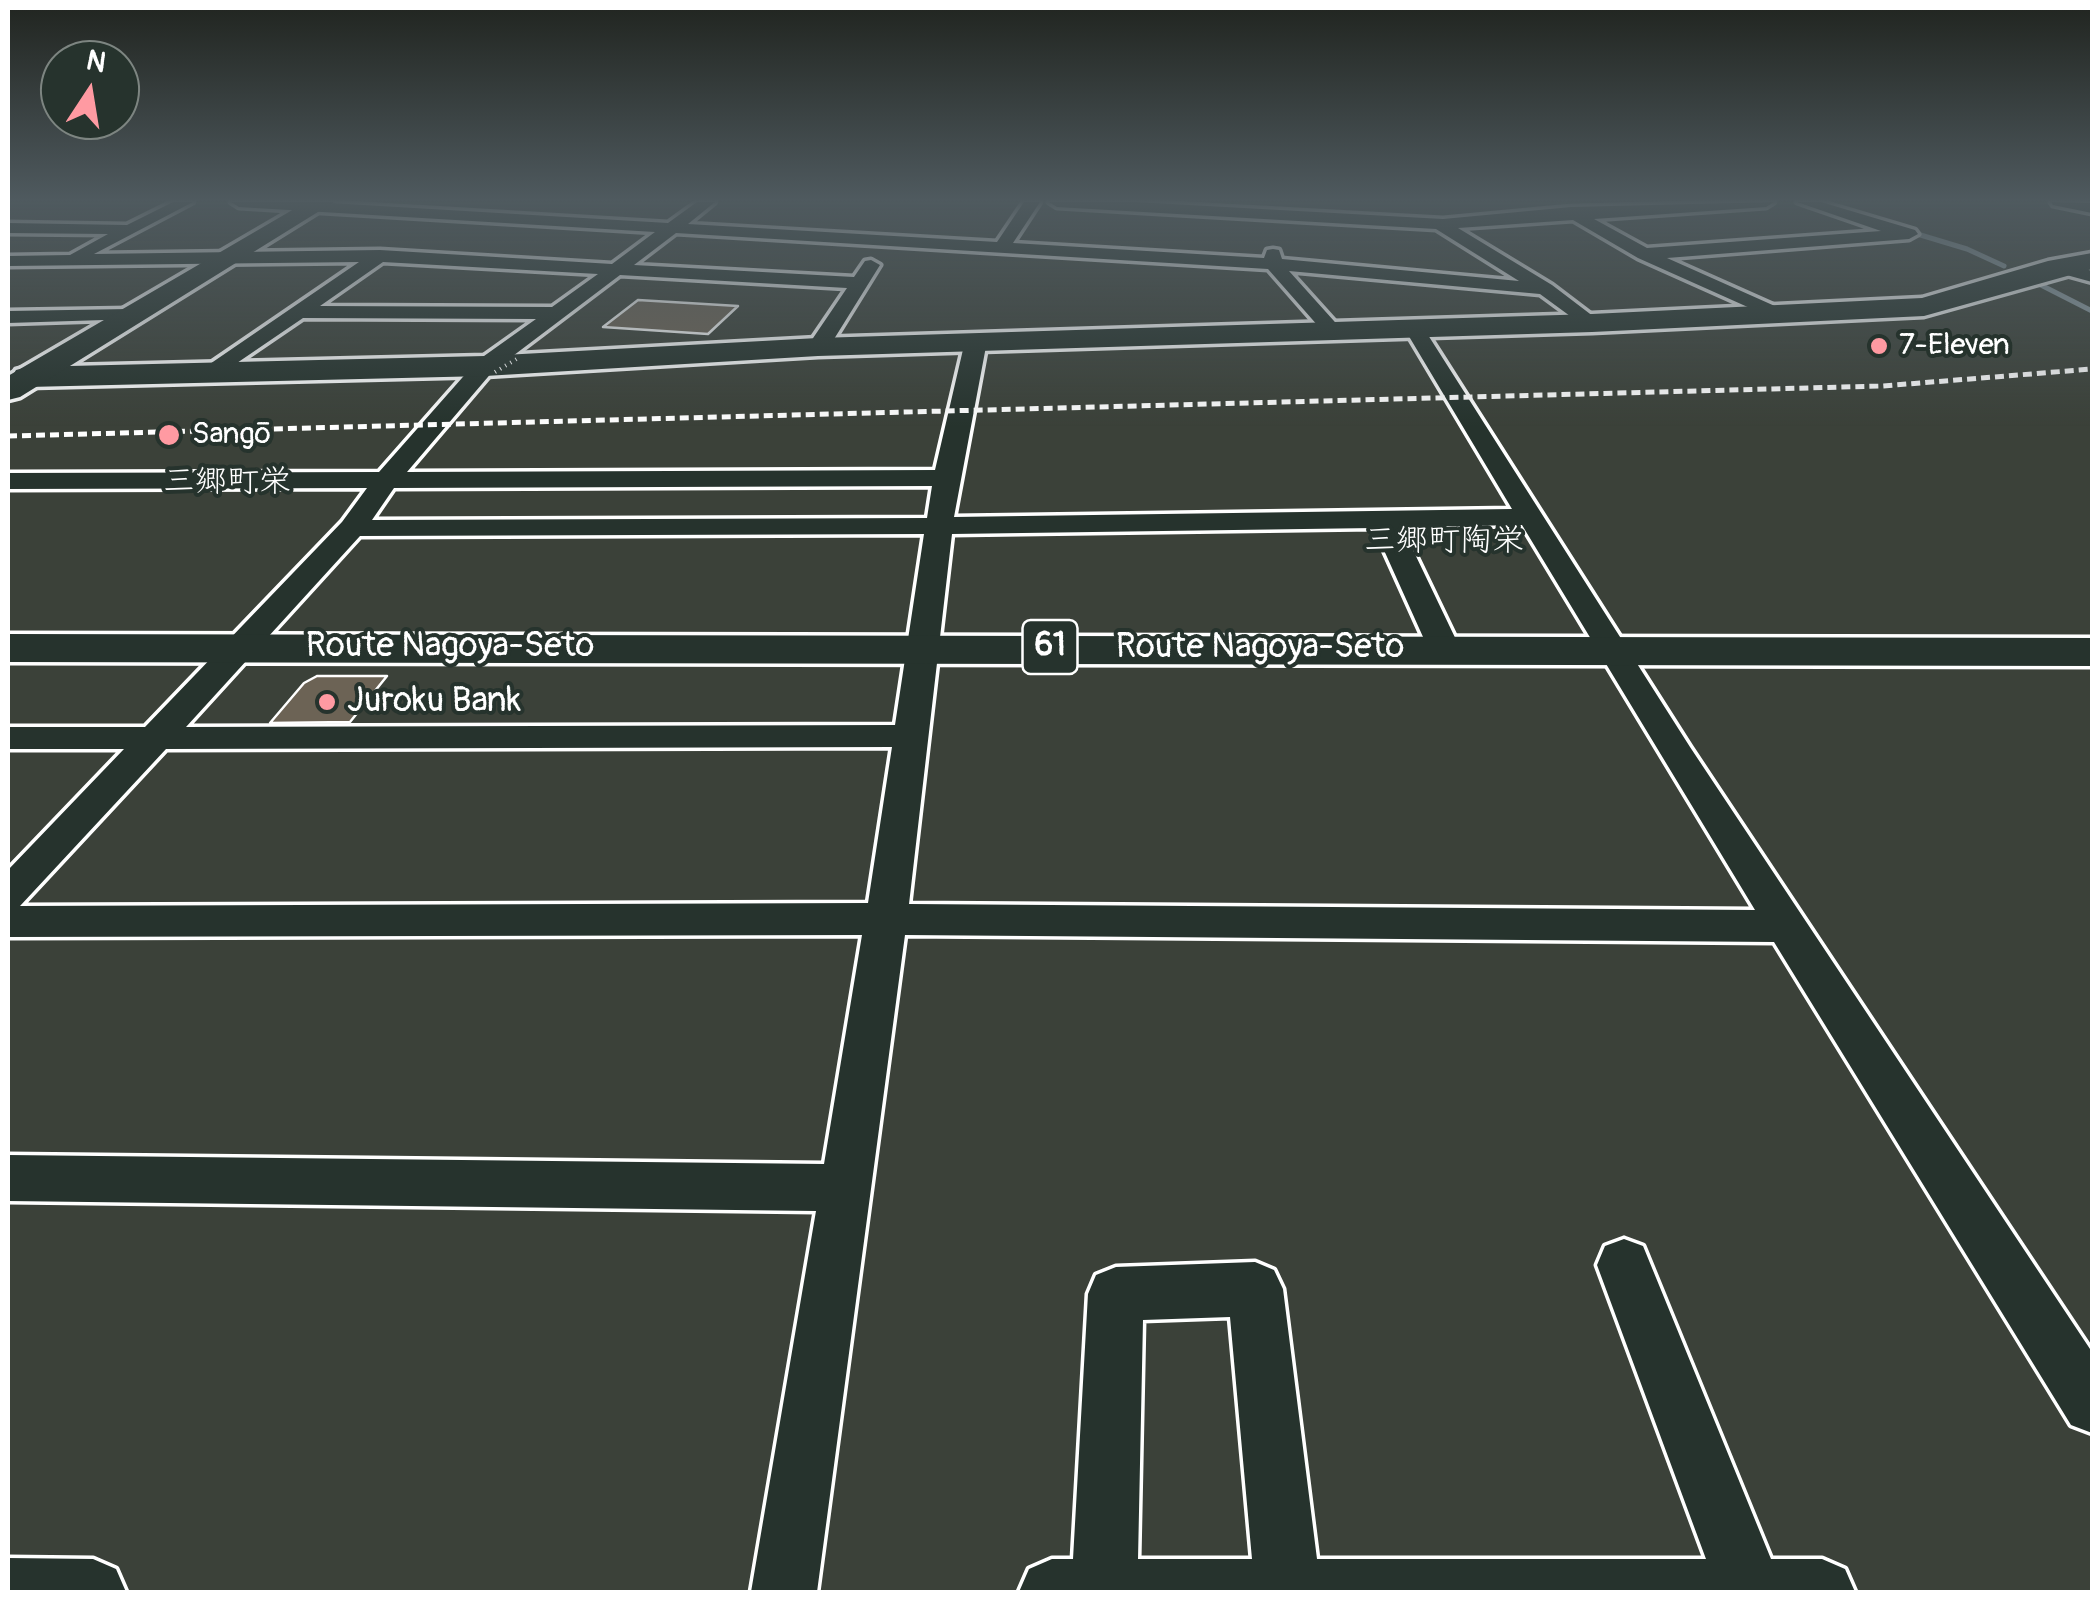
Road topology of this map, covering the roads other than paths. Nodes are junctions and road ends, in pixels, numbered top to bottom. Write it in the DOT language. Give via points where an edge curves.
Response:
graph roads {
  1 [pos="192,277"];
  2 [pos="350,277"];
  3 [pos="609,277"];
  4 [pos="741,277"];
  5 [pos="863,277"];
  6 [pos="1285,277"];
  7 [pos="1411,277"];
  8 [pos="1525,277"];
  9 [pos="1694,277"];
  10 [pos="2026,277"];
  11 [pos="858,283"];
  12 [pos="1545,289"];
  13 [pos="298,312"];
  14 [pos="561,313"];
  15 [pos="129,315"];
  16 [pos="1779,315"];
  17 [pos="8,317"];
  18 [pos="1592,323"];
  19 [pos="1414,328"];
  20 [pos="1333,332"];
  21 [pos="976,341"];
  22 [pos="818,347"];
  23 [pos="490,369"];
  24 [pos="212,373"];
  25 [pos="14,382"];
  26 [pos="946,478"];
  27 [pos="387,479"];
  28 [pos="8,481"];
  29 [pos="1383,517"];
  30 [pos="1530,517"];
  31 [pos="940,526"];
  32 [pos="352,528"];
  33 [pos="240,646"];
  34 [pos="924,647"];
  35 [pos="8,648"];
  36 [pos="1444,648"];
  37 [pos="1614,649"];
  38 [pos="2092,652"];
  39 [pos="912,736"];
  40 [pos="8,738"];
  41 [pos="158,738"];
  42 [pos="8,895"];
  43 [pos="886,919"];
  44 [pos="8,922"];
  45 [pos="1786,926"];
  46 [pos="8,1178"];
  47 [pos="846,1188"];
  48 [pos="1624,1265"];
  49 [pos="2092,1404"];
  50 [pos="1751,1590"];
  51 [pos="8,1591"];
  52 [pos="1288,1591"];
  53 [pos="92,1592"];
  54 [pos="784,1592"];
  55 [pos="1083,1592"];
  56 [pos="1822,1592"];
  1 -- 15 [label="street"];
  2 -- 13 [label="street"];
  3 -- 14 [label="street"];
  4 -- 11 [label="street"];
  5 -- 11 [label="street"];
  6 -- 20 [label="street"];
  7 -- 12 [label="street"];
  8 -- 12 [label="street"];
  9 -- 16 [label="street"];
  10 -- 16 [label="street" via="1924,307"];
  11 -- 22 [label="street"];
  12 -- 18 [label="street"];
  13 -- 14 [label="street"];
  13 -- 24 [label="street"];
  14 -- 23 [label="street"];
  15 -- 17 [label="street"];
  15 -- 25 [label="street"];
  16 -- 18 [label="street"];
  18 -- 19 [label="street"];
  19 -- 20 [label="street"];
  19 -- 30 [label="street"];
  20 -- 21 [label="street"];
  21 -- 22 [label="street"];
  21 -- 26 [label="street"];
  22 -- 23 [label="street"];
  23 -- 24 [label="street"];
  23 -- 27 [label="street"];
  24 -- 25 [label="street"];
  26 -- 27 [label="street"];
  26 -- 31 [label="street"];
  27 -- 28 [label="street"];
  27 -- 32 [label="street"];
  29 -- 30 [label="street"];
  29 -- 31 [label="street"];
  29 -- 36 [label="street"];
  30 -- 37 [label="street"];
  31 -- 32 [label="street"];
  31 -- 34 [label="street"];
  32 -- 33 [label="street"];
  33 -- 34 [label="street, Route Nagoya-Seto / 61"];
  33 -- 35 [label="street, Route Nagoya-Seto / 61"];
  33 -- 41 [label="street"];
  34 -- 36 [label="street, Route Nagoya-Seto / 61"];
  34 -- 39 [label="street"];
  36 -- 37 [label="street, Route Nagoya-Seto / 61"];
  37 -- 38 [label="street, Route Nagoya-Seto / 61"];
  37 -- 45 [label="street"];
  39 -- 41 [label="street"];
  39 -- 43 [label="street"];
  40 -- 41 [label="street"];
  41 -- 42 [label="street"];
  43 -- 44 [label="street"];
  43 -- 45 [label="street"];
  43 -- 47 [label="street"];
  45 -- 49 [label="street"];
  46 -- 47 [label="street"];
  47 -- 54 [label="street"];
  48 -- 50 [label="street"];
  50 -- 52 [label="street"];
  50 -- 56 [label="street"];
  51 -- 53 [label="street"];
  52 -- 55 [label="street"];
  52 -- 55 [label="street" via="1254,1289 1116,1294"];
}
